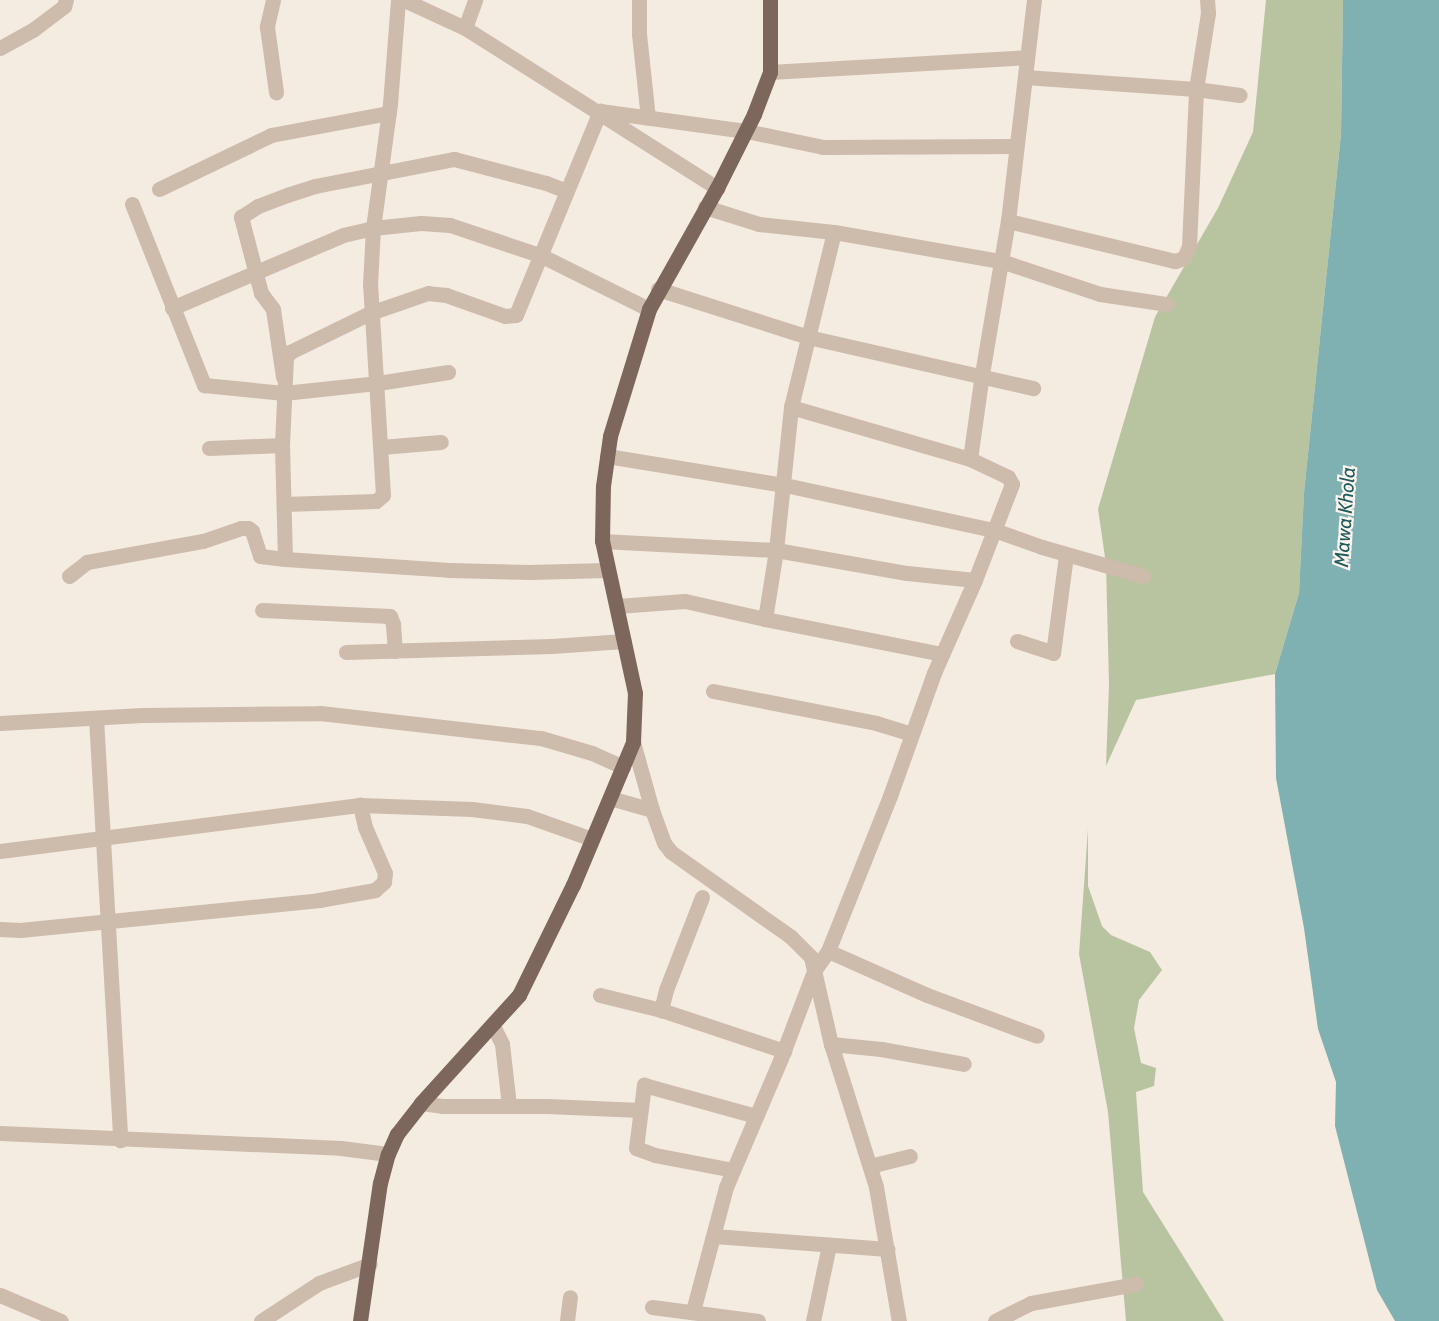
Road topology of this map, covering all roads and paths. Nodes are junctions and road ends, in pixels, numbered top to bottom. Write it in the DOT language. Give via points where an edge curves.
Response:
graph roads {
  1 [pos="66,0"];
  2 [pos="273,0"];
  3 [pos="398,0"];
  4 [pos="404,0"];
  5 [pos="475,0"];
  6 [pos="639,0"];
  7 [pos="770,0"];
  8 [pos="1034,0"];
  9 [pos="1207,0"];
  10 [pos="465,28"];
  11 [pos="0,48"];
  12 [pos="1027,57"];
  13 [pos="770,72"];
  14 [pos="1025,77"];
  15 [pos="1196,89"];
  16 [pos="276,92"];
  17 [pos="1240,95"];
  18 [pos="600,111"];
  19 [pos="389,113"];
  20 [pos="648,118"];
  21 [pos="746,132"];
  22 [pos="1016,146"];
  23 [pos="381,173"];
  24 [pos="717,188"];
  25 [pos="159,189"];
  26 [pos="567,191"];
  27 [pos="132,204"];
  28 [pos="705,207"];
  29 [pos="1008,221"];
  30 [pos="373,228"];
  31 [pos="834,232"];
  32 [pos="542,256"];
  33 [pos="1001,261"];
  34 [pos="254,273"];
  35 [pos="658,289"];
  36 [pos="1167,304"];
  37 [pos="172,308"];
  38 [pos="649,309"];
  39 [pos="370,313"];
  40 [pos="808,337"];
  41 [pos="448,372"];
  42 [pos="982,374"];
  43 [pos="284,377"];
  44 [pos="378,384"];
  45 [pos="1033,388"];
  46 [pos="284,393"];
  47 [pos="792,407"];
  48 [pos="441,442"];
  49 [pos="282,445"];
  50 [pos="381,447"];
  51 [pos="209,448"];
  52 [pos="607,456"];
  53 [pos="970,459"];
  54 [pos="784,485"];
  55 [pos="284,504"];
  56 [pos="993,530"];
  57 [pos="602,541"];
  58 [pos="776,550"];
  59 [pos="1066,555"];
  60 [pos="285,559"];
  61 [pos="607,570"];
  62 [pos="69,576"];
  63 [pos="1143,576"];
  64 [pos="975,580"];
  65 [pos="616,606"];
  66 [pos="262,610"];
  67 [pos="765,619"];
  68 [pos="624,641"];
  69 [pos="1017,641"];
  70 [pos="395,651"];
  71 [pos="346,652"];
  72 [pos="942,654"];
  73 [pos="713,691"];
  74 [pos="96,718"];
  75 [pos="0,723"];
  76 [pos="911,734"];
  77 [pos="633,742"];
  78 [pos="623,767"];
  79 [pos="610,798"];
  80 [pos="360,805"];
  81 [pos="652,810"];
  82 [pos="105,839"];
  83 [pos="592,839"];
  84 [pos="0,851"];
  85 [pos="702,897"];
  86 [pos="109,919"];
  87 [pos="0,929"];
  88 [pos="828,951"];
  89 [pos="814,971"];
  90 [pos="600,995"];
  91 [pos="661,1010"];
  92 [pos="492,1026"];
  93 [pos="1037,1036"];
  94 [pos="831,1044"];
  95 [pos="784,1051"];
  96 [pos="964,1064"];
  97 [pos="421,1103"];
  98 [pos="509,1105"];
  99 [pos="640,1110"];
  100 [pos="756,1116"];
  101 [pos="0,1133"];
  102 [pos="120,1140"];
  103 [pos="388,1154"];
  104 [pos="910,1156"];
  105 [pos="870,1166"];
  106 [pos="734,1170"];
  107 [pos="714,1236"];
  108 [pos="829,1245"];
  109 [pos="888,1249"];
  110 [pos="370,1264"];
  111 [pos="1136,1284"];
  112 [pos="0,1294"];
  113 [pos="570,1297"];
  114 [pos="652,1307"];
  115 [pos="693,1311"];
  116 [pos="61,1321"];
  117 [pos="261,1321"];
  118 [pos="360,1321"];
  119 [pos="567,1321"];
  120 [pos="758,1321"];
  121 [pos="813,1321"];
  122 [pos="899,1321"];
  123 [pos="995,1321"];
  1 -- 11 [label="street" via="64,6 34,29"];
  2 -- 16 [label="street" via="267,27"];
  3 -- 19 [label="street"];
  4 -- 10 [label="street"];
  5 -- 10 [label="street"];
  6 -- 20 [label="street"];
  7 -- 13 [label="main road"];
  8 -- 12 [label="street"];
  9 -- 15 [label="street"];
  10 -- 18 [label="street"];
  12 -- 13 [label="street"];
  12 -- 14 [label="street"];
  13 -- 21 [label="main road"];
  14 -- 15 [label="street"];
  14 -- 22 [label="street"];
  15 -- 17 [label="street"];
  15 -- 29 [label="street" via="1189,246 1184,258 1175,261"];
  18 -- 20 [label="street"];
  18 -- 24 [label="street"];
  18 -- 26 [label="street"];
  19 -- 23 [label="street"];
  19 -- 25 [label="street" via="271,135"];
  20 -- 21 [label="street"];
  21 -- 22 [label="street" via="823,147"];
  21 -- 24 [label="main road"];
  22 -- 29 [label="street"];
  23 -- 26 [label="street" via="454,159"];
  23 -- 30 [label="street"];
  23 -- 34 [label="street" via="315,186 244,213 241,217"];
  24 -- 28 [label="main road"];
  26 -- 32 [label="street"];
  27 -- 37 [label="street"];
  28 -- 31 [label="street" via="759,224"];
  28 -- 35 [label="main road"];
  29 -- 33 [label="street"];
  30 -- 32 [label="street" via="422,223 450,225"];
  30 -- 34 [label="street" via="343,236"];
  30 -- 39 [label="street"];
  31 -- 33 [label="street"];
  31 -- 40 [label="street"];
  32 -- 38 [label="street"];
  32 -- 39 [label="street" via="516,315 511,317 446,295 428,293"];
  33 -- 36 [label="street" via="1100,294"];
  33 -- 42 [label="street"];
  34 -- 37 [label="street"];
  34 -- 43 [label="street" via="261,293 273,309"];
  35 -- 38 [label="main road"];
  35 -- 40 [label="street"];
  37 -- 46 [label="street" via="204,385"];
  38 -- 52 [label="main road"];
  39 -- 43 [label="street" via="290,352"];
  39 -- 44 [label="street"];
  40 -- 42 [label="street"];
  40 -- 47 [label="street"];
  41 -- 44 [label="street"];
  42 -- 45 [label="street"];
  42 -- 53 [label="street"];
  43 -- 46 [label="street"];
  44 -- 46 [label="street"];
  44 -- 50 [label="street"];
  46 -- 49 [label="street"];
  47 -- 53 [label="street"];
  47 -- 54 [label="street"];
  48 -- 50 [label="street"];
  49 -- 51 [label="street"];
  49 -- 55 [label="street"];
  50 -- 55 [label="street" via="380,499"];
  52 -- 54 [label="street"];
  52 -- 57 [label="main road"];
  53 -- 56 [label="street" via="1008,477 1012,484"];
  54 -- 56 [label="street"];
  54 -- 58 [label="street"];
  55 -- 60 [label="street"];
  56 -- 59 [label="street"];
  56 -- 64 [label="street"];
  57 -- 58 [label="street"];
  57 -- 61 [label="main road"];
  58 -- 64 [label="street" via="887,570"];
  58 -- 67 [label="street"];
  59 -- 63 [label="street"];
  59 -- 69 [label="street" via="1053,653"];
  60 -- 61 [label="street" via="448,570"];
  60 -- 62 [label="street" via="260,556 252,531 241,528 203,541 87,562"];
  61 -- 65 [label="main road"];
  64 -- 72 [label="street"];
  65 -- 67 [label="street" via="685,601"];
  65 -- 68 [label="main road"];
  66 -- 70 [label="street" via="390,616"];
  67 -- 72 [label="street"];
  68 -- 70 [label="street"];
  68 -- 77 [label="main road" via="634,693"];
  70 -- 71 [label="street"];
  72 -- 76 [label="street"];
  73 -- 76 [label="street" via="876,723"];
  74 -- 75 [label="street"];
  74 -- 78 [label="street" via="320,713 390,719 541,738"];
  74 -- 82 [label="street"];
  76 -- 88 [label="street" via="891,796"];
  77 -- 78 [label="main road"];
  77 -- 81 [label="street"];
  78 -- 79 [label="main road"];
  79 -- 81 [label="street"];
  79 -- 83 [label="main road"];
  80 -- 82 [label="street"];
  80 -- 83 [label="street" via="472,809 527,816"];
  80 -- 86 [label="street" via="385,873 384,882 375,890 319,900"];
  81 -- 89 [label="street" via="671,852 791,937 810,957"];
  82 -- 84 [label="street"];
  82 -- 86 [label="street"];
  83 -- 92 [label="main road" via="519,995"];
  85 -- 91 [label="street"];
  86 -- 87 [label="street"];
  86 -- 102 [label="street"];
  88 -- 89 [label="street"];
  88 -- 93 [label="street" via="927,995"];
  89 -- 94 [label="street"];
  89 -- 95 [label="street"];
  90 -- 91 [label="street"];
  91 -- 95 [label="street"];
  92 -- 97 [label="main road"];
  92 -- 98 [label="street" via="502,1044"];
  94 -- 96 [label="street"];
  94 -- 105 [label="street"];
  95 -- 100 [label="street"];
  97 -- 98 [label="street"];
  97 -- 103 [label="main road"];
  98 -- 99 [label="street"];
  99 -- 100 [label="street" via="644,1085"];
  99 -- 106 [label="street" via="636,1148"];
  100 -- 106 [label="street"];
  101 -- 102 [label="street"];
  102 -- 103 [label="street" via="341,1148"];
  103 -- 110 [label="main road" via="380,1183"];
  104 -- 105 [label="street"];
  105 -- 109 [label="street"];
  106 -- 107 [label="street"];
  107 -- 108 [label="street"];
  107 -- 115 [label="street"];
  108 -- 109 [label="street"];
  108 -- 121 [label="street"];
  109 -- 122 [label="street"];
  110 -- 117 [label="street" via="319,1283"];
  110 -- 118 [label="main road"];
  111 -- 123 [label="street" via="1031,1303"];
  112 -- 116 [label="street"];
  113 -- 119 [label="street"];
  114 -- 115 [label="street"];
  115 -- 120 [label="street"];
}
